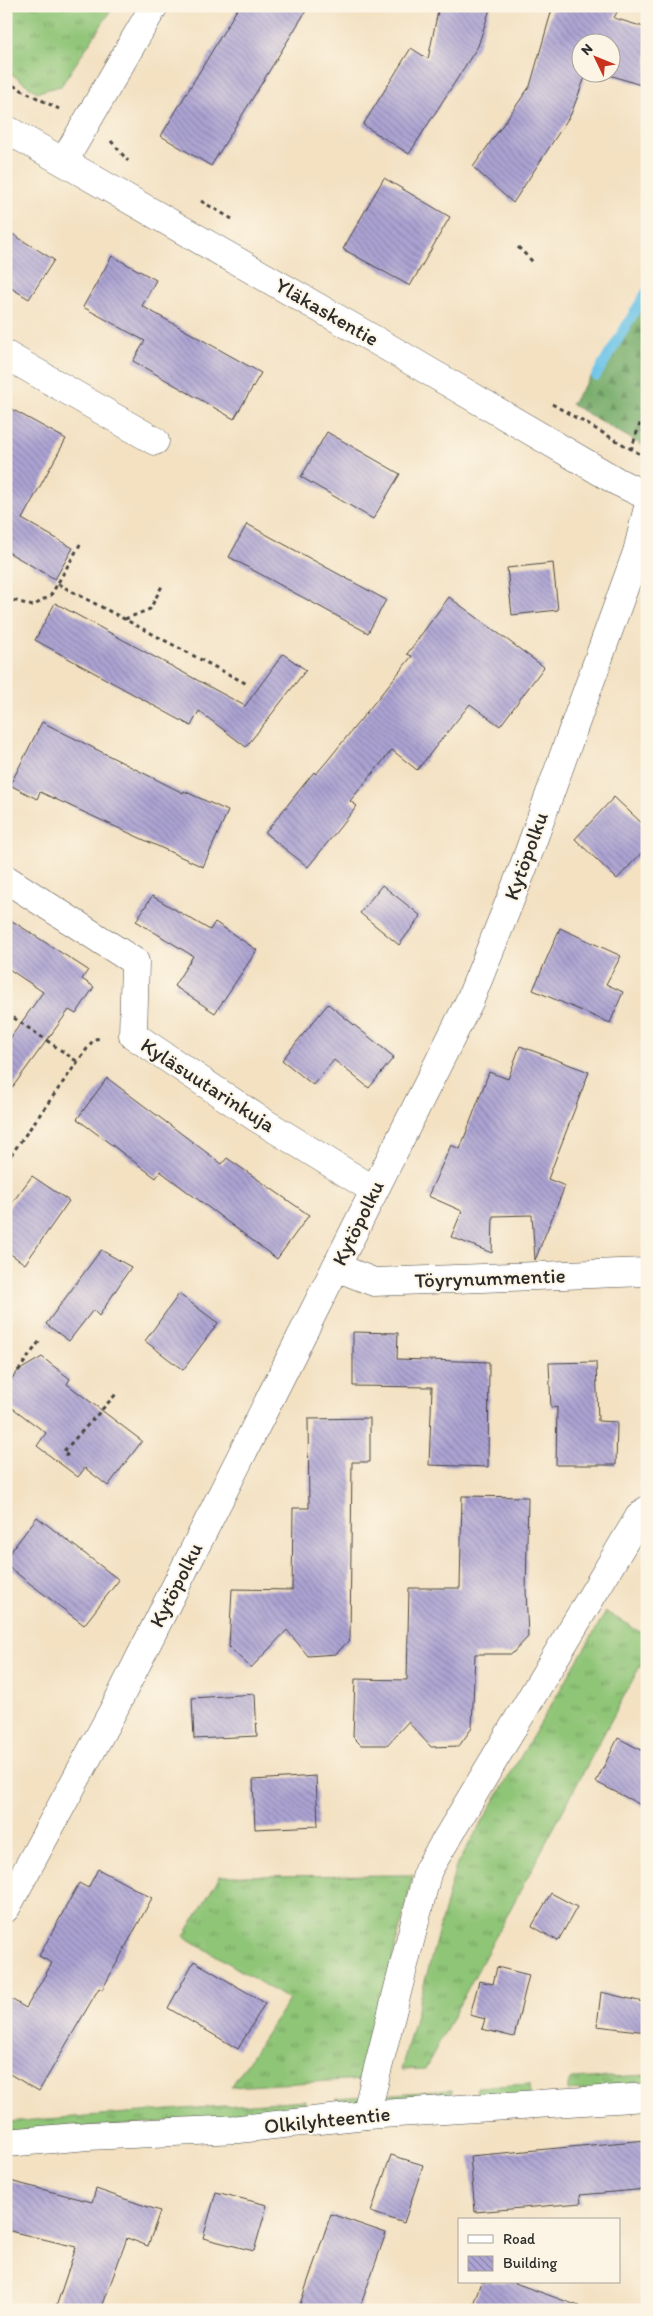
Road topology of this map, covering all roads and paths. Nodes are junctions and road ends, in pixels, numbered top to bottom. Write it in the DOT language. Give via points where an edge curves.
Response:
graph roads {
  1 [pos="154,6"];
  2 [pos="6,82"];
  3 [pos="86,125"];
  4 [pos="6,129"];
  5 [pos="64,161"];
  6 [pos="129,162"];
  7 [pos="198,200"];
  8 [pos="240,224"];
  9 [pos="518,247"];
  10 [pos="535,264"];
  11 [pos="6,354"];
  12 [pos="548,402"];
  13 [pos="647,403"];
  14 [pos="155,441"];
  15 [pos="631,450"];
  16 [pos="647,458"];
  17 [pos="647,496"];
  18 [pos="647,511"];
  19 [pos="82,541"];
  20 [pos="58,584"];
  21 [pos="162,586"];
  22 [pos="6,598"];
  23 [pos="125,620"];
  24 [pos="247,684"];
  25 [pos="6,879"];
  26 [pos="6,1016"];
  27 [pos="133,1035"];
  28 [pos="78,1062"];
  29 [pos="6,1162"];
  30 [pos="374,1190"];
  31 [pos="336,1268"];
  32 [pos="647,1272"];
  33 [pos="41,1339"];
  34 [pos="18,1371"];
  35 [pos="117,1393"];
  36 [pos="68,1456"];
  37 [pos="647,1510"];
  38 [pos="6,1908"];
  39 [pos="647,2097"];
  40 [pos="366,2115"];
  41 [pos="6,2143"];
  1 -- 3 [label="street"];
  2 -- 3 [label="path"];
  3 -- 5 [label="street"];
  3 -- 6 [label="path" via="106,136"];
  4 -- 5 [label="street, Yläkaskentie"];
  5 -- 17 [label="street, Yläkaskentie"];
  7 -- 8 [label="path"];
  9 -- 10 [label="path"];
  11 -- 14 [label="street"];
  12 -- 15 [label="path"];
  13 -- 15 [label="path"];
  15 -- 16 [label="path"];
  18 -- 30 [label="street, Kytöpolku" via="637,552 572,735 470,1000"];
  19 -- 20 [label="path"];
  20 -- 22 [label="path" via="51,595 33,606"];
  20 -- 23 [label="path"];
  21 -- 23 [label="path" via="150,609"];
  23 -- 24 [label="path"];
  25 -- 27 [label="street, Kyläsuutarinkuja" via="135,962"];
  26 -- 28 [label="path" via="14,1018"];
  27 -- 28 [label="path" via="94,1039"];
  27 -- 30 [label="street, Kyläsuutarinkuja" via="257,1118"];
  28 -- 29 [label="path"];
  30 -- 31 [label="street, Kytöpolku"];
  31 -- 32 [label="street, Töyrynummentie" via="374,1282"];
  31 -- 38 [label="street, Kytöpolku" via="114,1710"];
  33 -- 34 [label="path"];
  35 -- 36 [label="path" via="63,1452"];
  37 -- 40 [label="street" via="634,1526 428,1870"];
  39 -- 40 [label="street, Olkilyhteentie"];
  40 -- 41 [label="street, Olkilyhteentie" via="239,2129"];
}
